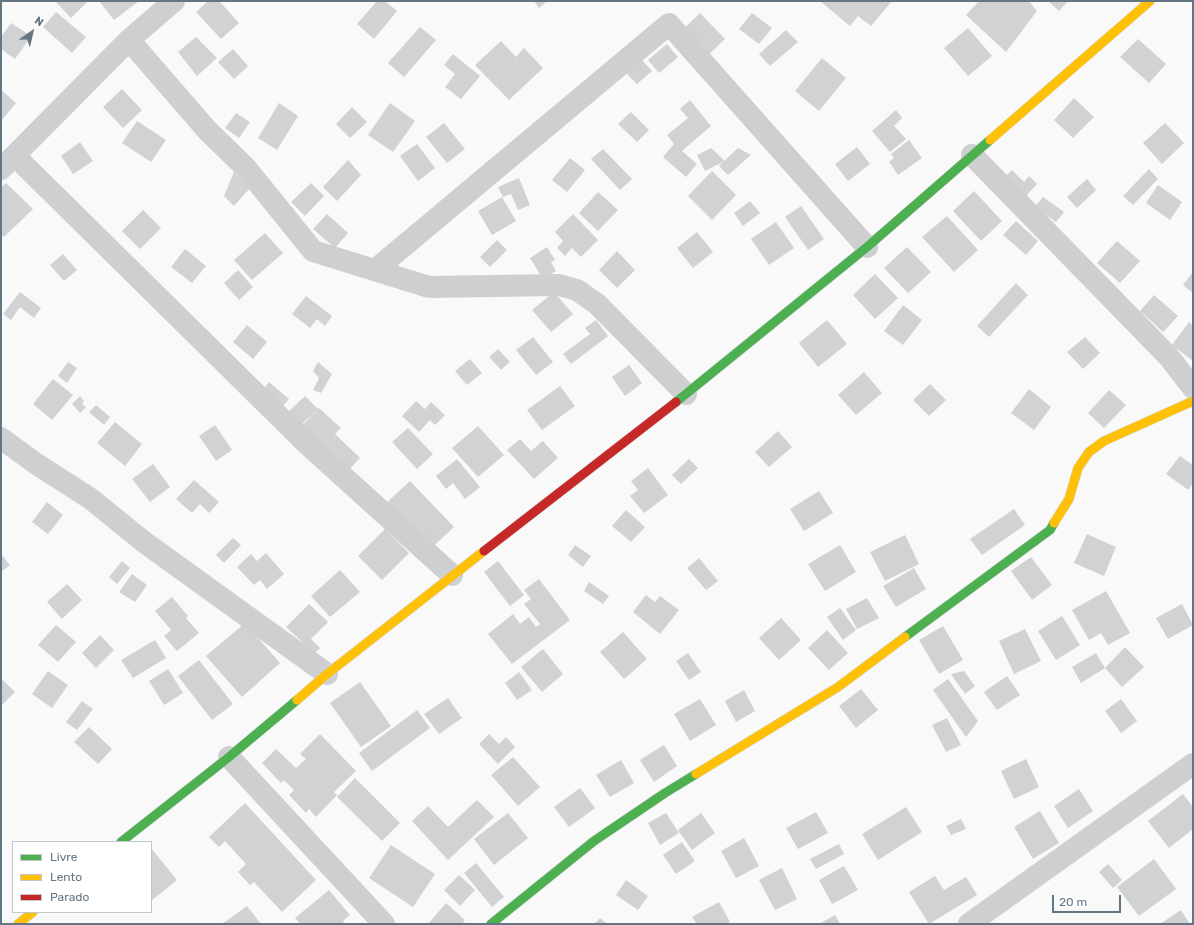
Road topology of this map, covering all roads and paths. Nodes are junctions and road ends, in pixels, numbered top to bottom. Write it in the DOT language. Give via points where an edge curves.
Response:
graph roads {
  1 [pos="174,1"];
  2 [pos="1150,1"];
  3 [pos="129,40"];
  4 [pos="972,155"];
  5 [pos="8,163"];
  6 [pos="867,247"];
  7 [pos="375,270"];
  8 [pos="1193,388"];
  9 [pos="686,394"];
  10 [pos="1193,401"];
  11 [pos="1,438"];
  12 [pos="452,575"];
  13 [pos="327,674"];
  14 [pos="229,757"];
  15 [pos="1193,764"];
  16 [pos="122,841"];
  17 [pos="32,913"];
  18 [pos="18,924"];
  19 [pos="384,924"];
  20 [pos="491,924"];
  21 [pos="969,924"];
  1 -- 3 [label="street"];
  2 -- 4 [label="street"];
  3 -- 5 [label="street"];
  3 -- 7 [label="street" via="207,130 246,168 313,251"];
  4 -- 6 [label="street"];
  4 -- 8 [label="street" via="1169,357"];
  5 -- 12 [label="street" via="305,442"];
  6 -- 7 [label="street" via="669,24"];
  6 -- 9 [label="street"];
  7 -- 9 [label="street" via="429,287 559,285 577,290 598,304"];
  9 -- 12 [label="street"];
  10 -- 20 [label="street" via="1104,441 1089,452 1078,468 1069,499 1050,530 838,687 665,793 594,841"];
  11 -- 13 [label="street" via="91,499 144,542"];
  12 -- 13 [label="street"];
  13 -- 14 [label="street"];
  14 -- 16 [label="street"];
  14 -- 19 [label="street"];
  15 -- 21 [label="street"];
  17 -- 18 [label="street"];
}
